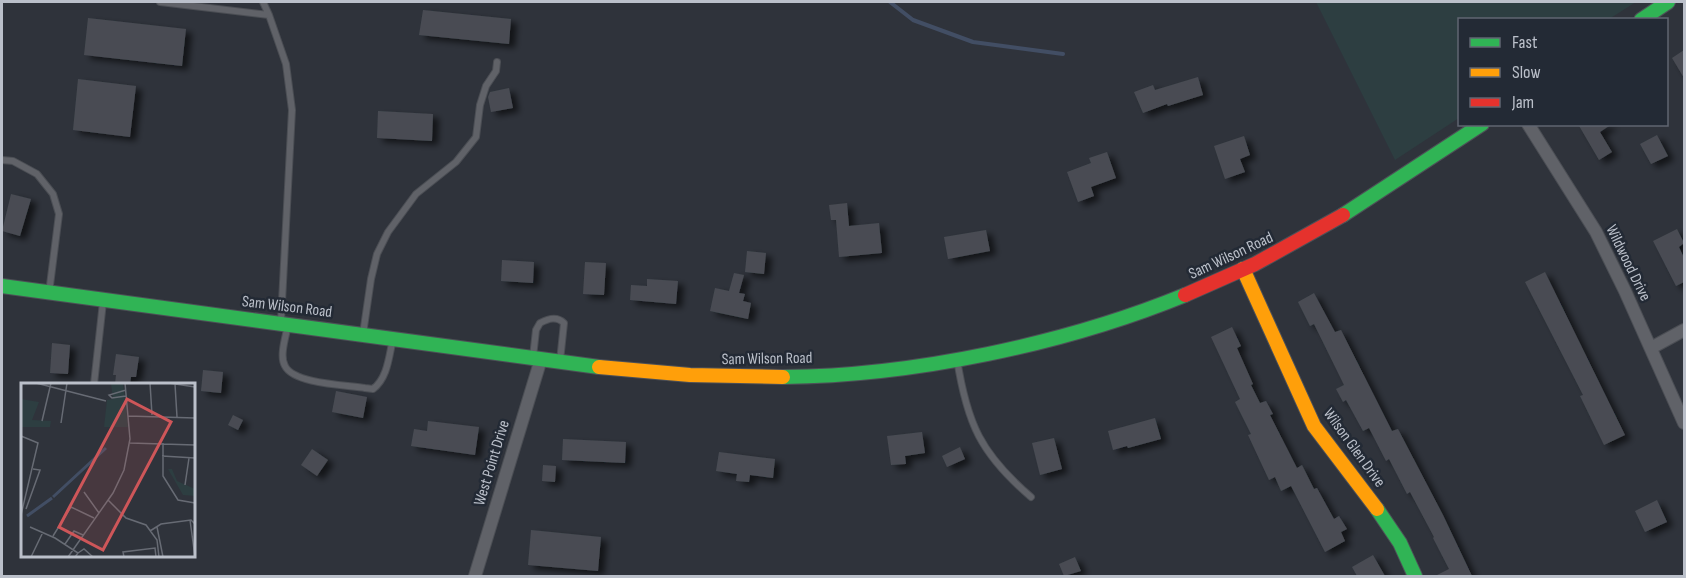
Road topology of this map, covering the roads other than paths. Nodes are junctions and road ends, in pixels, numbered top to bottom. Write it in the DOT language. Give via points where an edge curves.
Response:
graph roads {
  1 [pos="160,2"];
  2 [pos="263,2"];
  3 [pos="1668,2"];
  4 [pos="268,15"];
  5 [pos="1644,18"];
  6 [pos="497,62"];
  7 [pos="1479,126"];
  8 [pos="1529,126"];
  9 [pos="2,160"];
  10 [pos="1243,269"];
  11 [pos="2,286"];
  12 [pos="49,293"];
  13 [pos="103,300"];
  14 [pos="285,324"];
  15 [pos="1684,330"];
  16 [pos="363,334"];
  17 [pos="394,338"];
  18 [pos="1651,348"];
  19 [pos="537,358"];
  20 [pos="957,358"];
  21 [pos="560,362"];
  22 [pos="94,383"];
  23 [pos="1684,423"];
  24 [pos="1031,496"];
  25 [pos="475,576"];
  26 [pos="1415,576"];
  1 -- 4 [label="lane"];
  2 -- 4 [label="lane"];
  3 -- 5 [label="street"];
  4 -- 14 [label="lane" via="286,64 291,110"];
  6 -- 16 [label="lane" via="480,105 476,137 456,162 416,194 377,254"];
  7 -- 10 [label="street, Sam Wilson Road" via="1362,203"];
  8 -- 18 [label="street, Wildwood Drive" via="1596,232"];
  9 -- 12 [label="lane" via="13,161 37,174 53,194 59,214"];
  10 -- 20 [label="street, Sam Wilson Road" via="1113,321"];
  10 -- 26 [label="street, Wilson Glen Drive" via="1314,426 1378,510 1400,543"];
  11 -- 12 [label="street, Sam Wilson Road"];
  12 -- 13 [label="street, Sam Wilson Road"];
  13 -- 14 [label="street, Sam Wilson Road"];
  13 -- 22 [label="lane"];
  14 -- 16 [label="street, Sam Wilson Road"];
  14 -- 17 [label="lane" via="284,366 296,376 316,382 373,389 385,372"];
  15 -- 18 [label="street"];
  16 -- 17 [label="street, Sam Wilson Road"];
  17 -- 19 [label="street, Sam Wilson Road"];
  18 -- 23 [label="street, Wildwood Drive"];
  19 -- 21 [label="street, Sam Wilson Road"];
  19 -- 21 [label="lane" via="536,330 540,323 560,319 564,323"];
  19 -- 25 [label="street, West Point Drive"];
  20 -- 21 [label="street, Sam Wilson Road" via="858,372 763,377 644,372"];
  20 -- 24 [label="lane" via="970,420 981,441 1008,476"];
}
